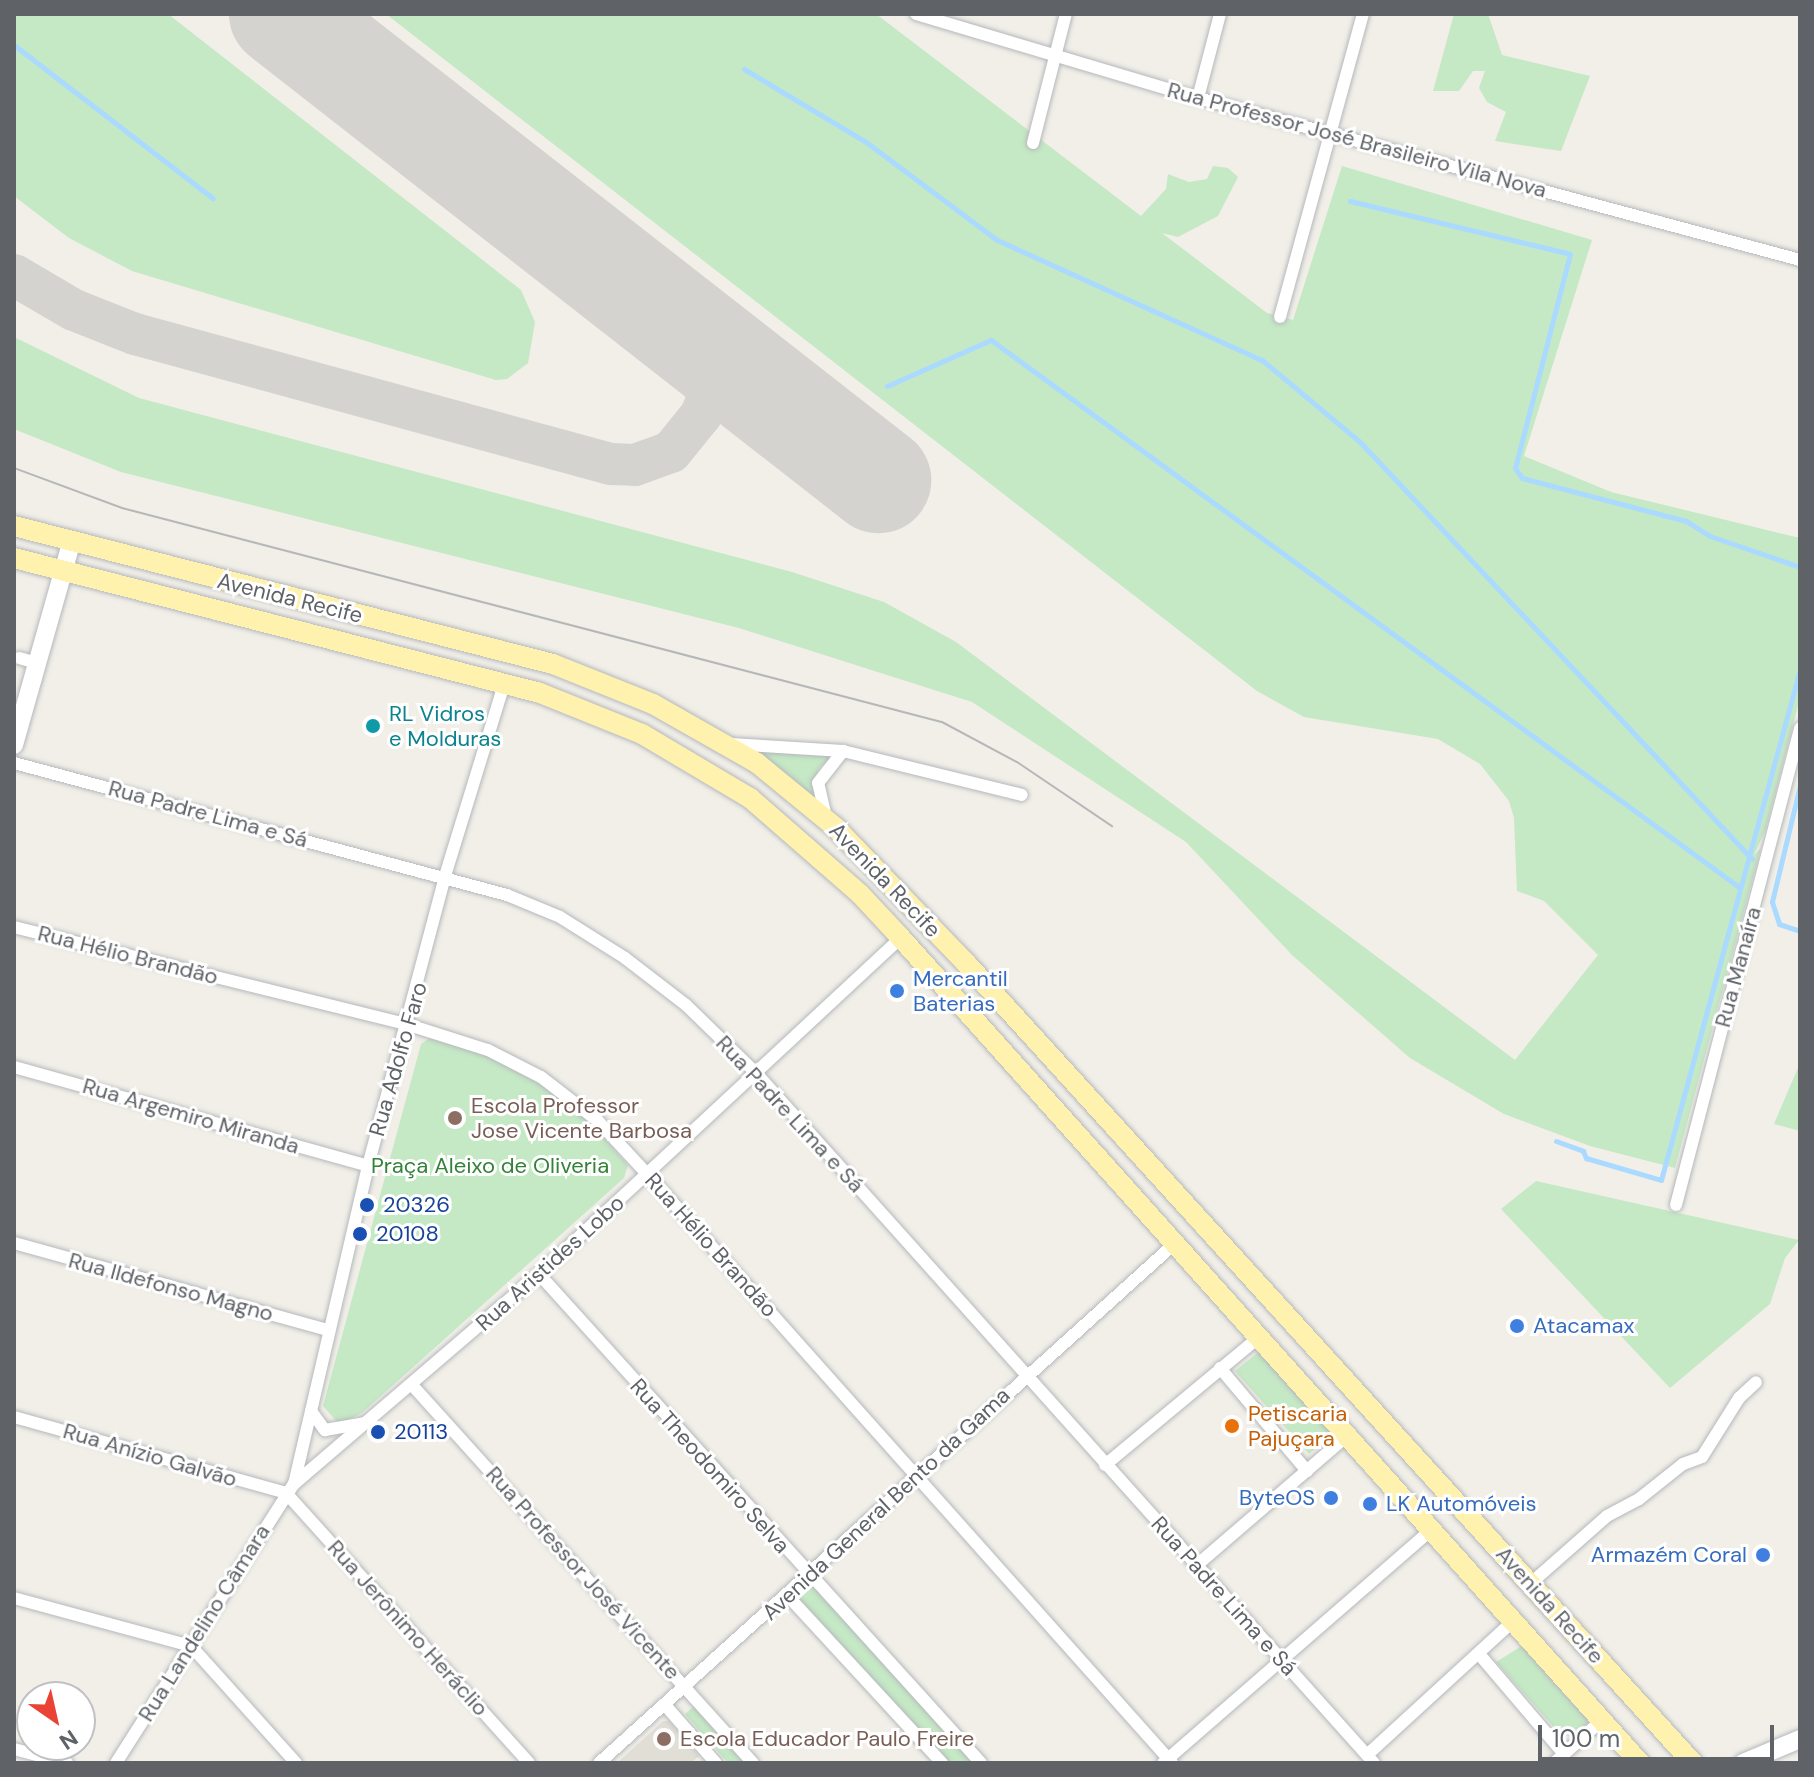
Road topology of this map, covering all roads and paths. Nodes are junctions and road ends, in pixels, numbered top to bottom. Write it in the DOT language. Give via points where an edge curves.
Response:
graph roads {
  1 [pos="916,14"];
  2 [pos="1066,14"];
  3 [pos="1220,14"];
  4 [pos="1363,14"];
  5 [pos="1055,56"];
  6 [pos="1198,98"];
  7 [pos="1333,132"];
  8 [pos="1033,143"];
  9 [pos="1800,260"];
  10 [pos="1280,317"];
  11 [pos="14,526"];
  12 [pos="71,544"];
  13 [pos="14,558"];
  14 [pos="62,571"];
  15 [pos="504,684"];
  16 [pos="1800,728"];
  17 [pos="725,743"];
  18 [pos="14,745"];
  19 [pos="843,751"];
  20 [pos="14,763"];
  21 [pos="1022,795"];
  22 [pos="827,820"];
  23 [pos="445,876"];
  24 [pos="14,927"];
  25 [pos="901,938"];
  26 [pos="409,1025"];
  27 [pos="14,1067"];
  28 [pos="756,1073"];
  29 [pos="368,1166"];
  30 [pos="648,1175"];
  31 [pos="1676,1205"];
  32 [pos="14,1243"];
  33 [pos="1173,1245"];
  34 [pos="539,1274"];
  35 [pos="328,1330"];
  36 [pos="1259,1337"];
  37 [pos="1220,1368"];
  38 [pos="1025,1376"];
  39 [pos="1756,1382"];
  40 [pos="412,1385"];
  41 [pos="310,1408"];
  42 [pos="14,1417"];
  43 [pos="371,1421"];
  44 [pos="1346,1437"];
  45 [pos="1105,1465"];
  46 [pos="1307,1471"];
  47 [pos="919,1475"];
  48 [pos="290,1488"];
  49 [pos="1429,1532"];
  50 [pos="1197,1565"];
  51 [pos="808,1576"];
  52 [pos="1531,1583"];
  53 [pos="787,1595"];
  54 [pos="14,1598"];
  55 [pos="1511,1623"];
  56 [pos="191,1646"];
  57 [pos="1479,1654"];
  58 [pos="1281,1659"];
  59 [pos="686,1686"];
  60 [pos="665,1705"];
  61 [pos="1601,1721"];
  62 [pos="1800,1739"];
  63 [pos="14,1749"];
  64 [pos="1564,1754"];
  65 [pos="1370,1759"];
  66 [pos="1168,1761"];
  67 [pos="67,1763"];
  68 [pos="116,1763"];
  69 [pos="296,1763"];
  70 [pos="529,1763"];
  71 [pos="599,1763"];
  72 [pos="716,1763"];
  73 [pos="753,1763"];
  74 [pos="942,1763"];
  75 [pos="981,1763"];
  76 [pos="1554,1763"];
  77 [pos="1640,1763"];
  78 [pos="1693,1763"];
  79 [pos="1743,1763"];
  1 -- 5 [label="street, Rua Professor José Brasileiro Vila Nova"];
  2 -- 5 [label="street"];
  3 -- 6 [label="street"];
  4 -- 7 [label="street"];
  5 -- 6 [label="street, Rua Professor José Brasileiro Vila Nova"];
  5 -- 8 [label="street"];
  6 -- 7 [label="street, Rua Professor José Brasileiro Vila Nova"];
  7 -- 9 [label="street, Rua Professor José Brasileiro Vila Nova"];
  7 -- 10 [label="street"];
  11 -- 12 [label="main road, Avenida Recife"];
  12 -- 14 [label="main road"];
  12 -- 17 [label="main road, Avenida Recife" via="553,664 653,704"];
  13 -- 14 [label="main road, Avenida Recife"];
  14 -- 15 [label="main road, Avenida Recife"];
  14 -- 18 [label="main road" via="28,661"];
  15 -- 23 [label="street, Rua Adolfo Faro"];
  15 -- 25 [label="main road, Avenida Recife" via="590,712 714,772 776,817"];
  16 -- 31 [label="street, Rua Manaíra"];
  17 -- 19 [label="street"];
  17 -- 22 [label="main road, Avenida Recife"];
  19 -- 21 [label="street"];
  19 -- 22 [label="street" via="818,783"];
  20 -- 23 [label="street, Rua Padre Lima e Sá"];
  22 -- 52 [label="main road, Avenida Recife" via="999,998"];
  23 -- 26 [label="street, Rua Adolfo Faro"];
  23 -- 28 [label="street, Rua Padre Lima e Sá" via="560,917 625,958 686,1005"];
  24 -- 26 [label="street, Rua Hélio Brandão"];
  25 -- 28 [label="street, Rua Aristides Lobo"];
  25 -- 33 [label="main road, Avenida Recife"];
  26 -- 29 [label="street, Rua Adolfo Faro"];
  26 -- 30 [label="street, Rua Hélio Brandão" via="488,1050 541,1077 598,1121"];
  27 -- 29 [label="street, Rua Argemiro Miranda"];
  28 -- 30 [label="street, Rua Aristides Lobo"];
  28 -- 38 [label="street, Rua Padre Lima e Sá"];
  29 -- 35 [label="street, Rua Adolfo Faro"];
  30 -- 34 [label="street, Rua Aristides Lobo"];
  30 -- 47 [label="street, Rua Hélio Brandão"];
  32 -- 35 [label="street, Rua Ildefonso Magno"];
  33 -- 36 [label="main road, Avenida Recife"];
  33 -- 38 [label="street, Avenida General Bento da Gama"];
  34 -- 40 [label="street, Rua Aristides Lobo"];
  34 -- 51 [label="street, Rua Theodomiro Selva"];
  35 -- 41 [label="street, Rua Adolfo Faro"];
  36 -- 37 [label="street"];
  36 -- 44 [label="main road, Avenida Recife"];
  37 -- 45 [label="street"];
  37 -- 46 [label="street"];
  38 -- 45 [label="street, Rua Padre Lima e Sá"];
  38 -- 47 [label="street, Avenida General Bento da Gama"];
  39 -- 52 [label="street" via="1739,1398 1702,1457 1683,1464 1639,1499 1607,1516"];
  40 -- 43 [label="street, Rua Aristides Lobo"];
  40 -- 59 [label="street, Rua Professor José Vicente"];
  41 -- 43 [label="street" via="311,1417 325,1430"];
  41 -- 48 [label="street, Rua Adolfo Faro"];
  42 -- 48 [label="street, Rua Anízio Galvão"];
  43 -- 48 [label="street, Rua Aristides Lobo"];
  44 -- 46 [label="street"];
  44 -- 49 [label="main road, Avenida Recife"];
  45 -- 50 [label="street, Rua Padre Lima e Sá"];
  46 -- 50 [label="street"];
  47 -- 51 [label="street, Avenida General Bento da Gama"];
  47 -- 66 [label="street, Rua Hélio Brandão"];
  48 -- 56 [label="street, Rua Landelino Câmara"];
  48 -- 70 [label="street, Rua Jerônimo Heráclio"];
  49 -- 55 [label="main road, Avenida Recife"];
  49 -- 58 [label="street"];
  50 -- 58 [label="street, Rua Padre Lima e Sá"];
  51 -- 53 [label="street, Avenida General Bento da Gama"];
  51 -- 75 [label="street, Rua Theodomiro Selva"];
  52 -- 78 [label="main road, Avenida Recife"];
  53 -- 59 [label="street, Avenida General Bento da Gama"];
  53 -- 74 [label="street"];
  54 -- 56 [label="street"];
  55 -- 57 [label="street"];
  55 -- 61 [label="main road, Avenida Recife"];
  56 -- 68 [label="street, Rua Landelino Câmara"];
  56 -- 69 [label="street"];
  57 -- 64 [label="street"];
  57 -- 65 [label="street"];
  58 -- 65 [label="street, Rua Padre Lima e Sá"];
  58 -- 66 [label="street"];
  59 -- 60 [label="street, Avenida General Bento da Gama"];
  59 -- 73 [label="street, Rua Professor José Vicente"];
  60 -- 71 [label="street, Avenida General Bento da Gama"];
  60 -- 72 [label="street, Rua Professor José Vicente"];
  61 -- 64 [label="street"];
  61 -- 77 [label="main road, Avenida Recife"];
  62 -- 79 [label="main road"];
  63 -- 67 [label="street"];
  64 -- 76 [label="street"];
}
